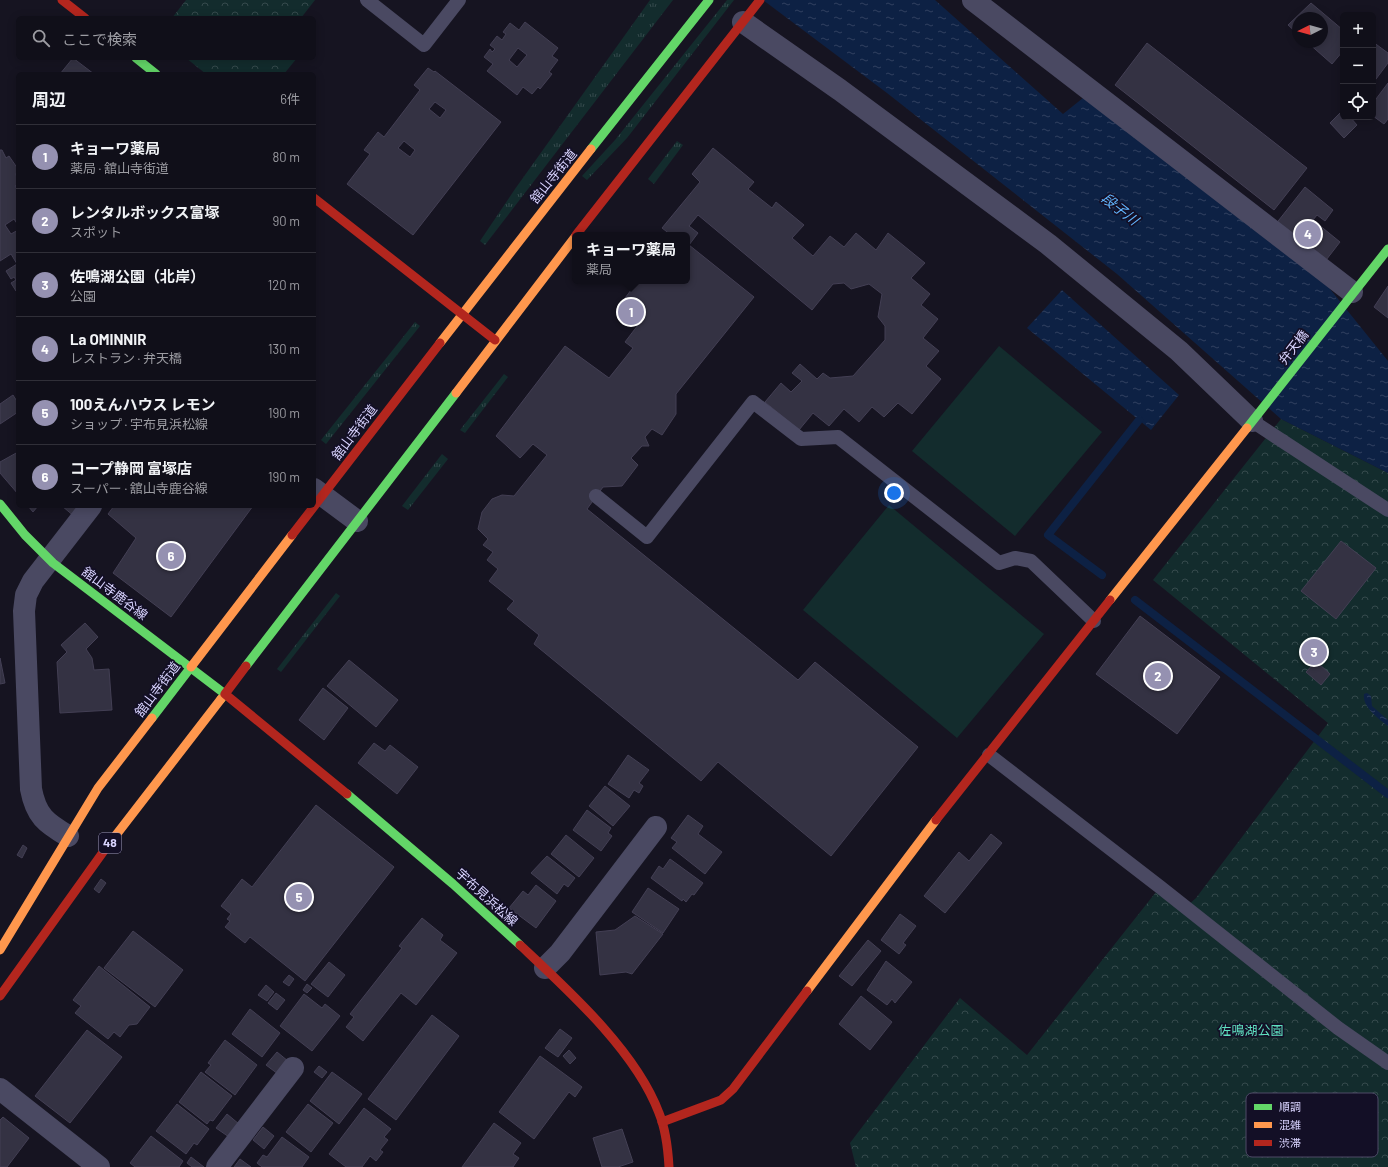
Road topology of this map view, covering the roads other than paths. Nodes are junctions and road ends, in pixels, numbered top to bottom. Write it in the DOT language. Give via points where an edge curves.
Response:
graph roads {
  1 [pos="62,0"];
  2 [pos="367,0"];
  3 [pos="459,0"];
  4 [pos="760,0"];
  5 [pos="973,0"];
  6 [pos="706,1"];
  7 [pos="82,16"];
  8 [pos="743,22"];
  9 [pos="138,60"];
  10 [pos="154,72"];
  11 [pos="316,200"];
  12 [pos="579,232"];
  13 [pos="572,241"];
  14 [pos="1388,250"];
  15 [pos="1350,296"];
  16 [pos="462,314"];
  17 [pos="495,340"];
  18 [pos="1256,416"];
  19 [pos="318,492"];
  20 [pos="596,496"];
  21 [pos="0,504"];
  22 [pos="89,508"];
  23 [pos="306,508"];
  24 [pos="1388,510"];
  25 [pos="357,521"];
  26 [pos="50,560"];
  27 [pos="1094,621"];
  28 [pos="191,667"];
  29 [pos="225,694"];
  30 [pos="989,755"];
  31 [pos="656,827"];
  32 [pos="68,836"];
  33 [pos="3,934"];
  34 [pos="0,950"];
  35 [pos="545,968"];
  36 [pos="0,996"];
  37 [pos="1388,1063"];
  38 [pos="293,1068"];
  39 [pos="0,1089"];
  40 [pos="662,1122"];
  41 [pos="99,1167"];
  42 [pos="217,1167"];
  43 [pos="669,1167"];
  1 -- 7 [label="street"];
  2 -- 3 [label="lane" via="424,45"];
  4 -- 8 [label="street"];
  5 -- 15 [label="street"];
  6 -- 16 [label="street, 舘山寺街道"];
  8 -- 12 [label="street"];
  8 -- 18 [label="street" via="1048,244"];
  9 -- 10 [label="street"];
  11 -- 16 [label="street"];
  13 -- 17 [label="street"];
  14 -- 15 [label="street, 弁天橋"];
  15 -- 18 [label="street, 弁天橋"];
  16 -- 17 [label="street"];
  16 -- 19 [label="street, 舘山寺街道"];
  17 -- 25 [label="street"];
  18 -- 24 [label="lane"];
  18 -- 27 [label="street, 弁天橋"];
  19 -- 25 [label="street"];
  20 -- 27 [label="lane" via="647,537 753,402 801,439 838,438 999,563 1015,558 1031,561"];
  21 -- 26 [label="street, 舘山寺鹿谷線"];
  22 -- 26 [label="street"];
  23 -- 28 [label="street, 舘山寺街道"];
  25 -- 29 [label="street"];
  26 -- 28 [label="street, 舘山寺鹿谷線"];
  26 -- 32 [label="street" via="33,581 26,595 24,611 31,790 33,803 40,815"];
  27 -- 30 [label="street, 弁天橋"];
  28 -- 29 [label="street, 舘山寺鹿谷線"];
  28 -- 32 [label="street, 舘山寺街道" via="98,788"];
  29 -- 35 [label="street, 宇布見浜松線" via="475,902"];
  29 -- 36 [label="street, 48" via="100,856"];
  30 -- 37 [label="lane" via="1338,1028"];
  30 -- 40 [label="street, 弁天橋" via="948,805 733,1089 721,1100"];
  31 -- 35 [label="street" via="560,953"];
  32 -- 33 [label="street, 舘山寺街道"];
  33 -- 34 [label="street, 舘山寺街道"];
  35 -- 40 [label="street, 宇布見浜松線" via="586,1010 625,1058 646,1086"];
  38 -- 42 [label="street"];
  39 -- 41 [label="street"];
  40 -- 43 [label="street, 宇布見浜松線"];
}
